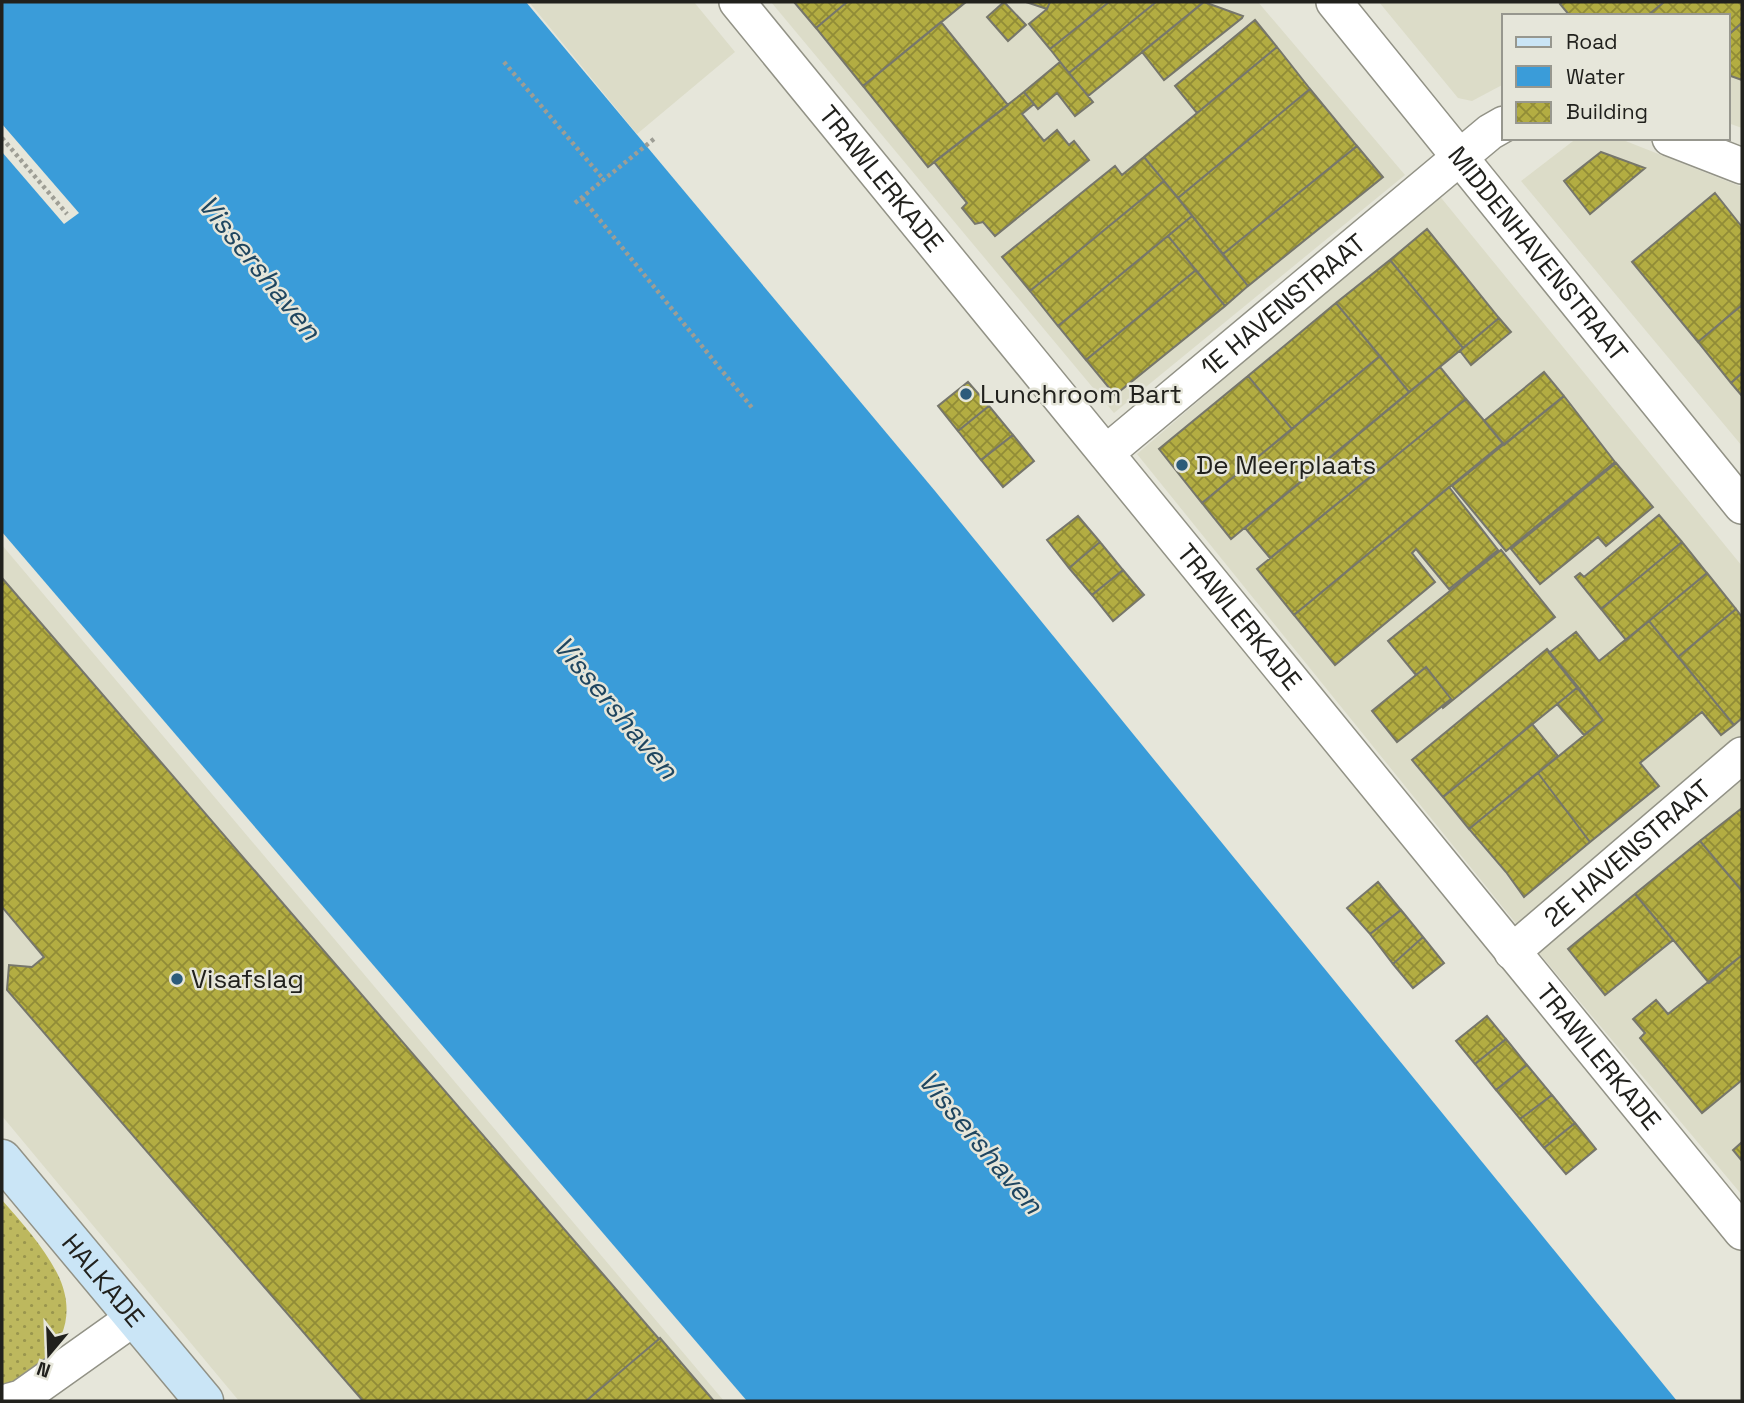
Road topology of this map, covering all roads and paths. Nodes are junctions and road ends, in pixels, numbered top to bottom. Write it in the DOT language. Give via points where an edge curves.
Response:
graph roads {
  1 [pos="737,2"];
  2 [pos="1334,2"];
  3 [pos="504,62"];
  4 [pos="1502,125"];
  5 [pos="2,138"];
  6 [pos="654,139"];
  7 [pos="1675,140"];
  8 [pos="1460,157"];
  9 [pos="1742,166"];
  10 [pos="604,180"];
  11 [pos="582,198"];
  12 [pos="575,203"];
  13 [pos="67,214"];
  14 [pos="753,408"];
  15 [pos="1105,453"];
  16 [pos="1742,506"];
  17 [pos="1742,755"];
  18 [pos="1512,952"];
  19 [pos="2,1159"];
  20 [pos="1742,1232"];
  21 [pos="135,1317"];
  22 [pos="16,1400"];
  23 [pos="204,1401"];
  1 -- 15 [label="street, TRAWLERKADE"];
  2 -- 8 [label="street, MIDDENHAVENSTRAAT"];
  3 -- 10 [label="path"];
  4 -- 8 [label="street, 1E HAVENSTRAAT"];
  5 -- 13 [label="path"];
  6 -- 10 [label="path"];
  7 -- 9 [label="street"];
  8 -- 15 [label="street, 1E HAVENSTRAAT"];
  8 -- 16 [label="street, MIDDENHAVENSTRAAT"];
  10 -- 11 [label="path"];
  11 -- 12 [label="path"];
  11 -- 14 [label="path"];
  15 -- 18 [label="street, TRAWLERKADE"];
  17 -- 18 [label="street, 2E HAVENSTRAAT"];
  18 -- 20 [label="street, TRAWLERKADE"];
  19 -- 21 [label="street, HALKADE"];
  21 -- 22 [label="street"];
  21 -- 23 [label="street, HALKADE"];
}
